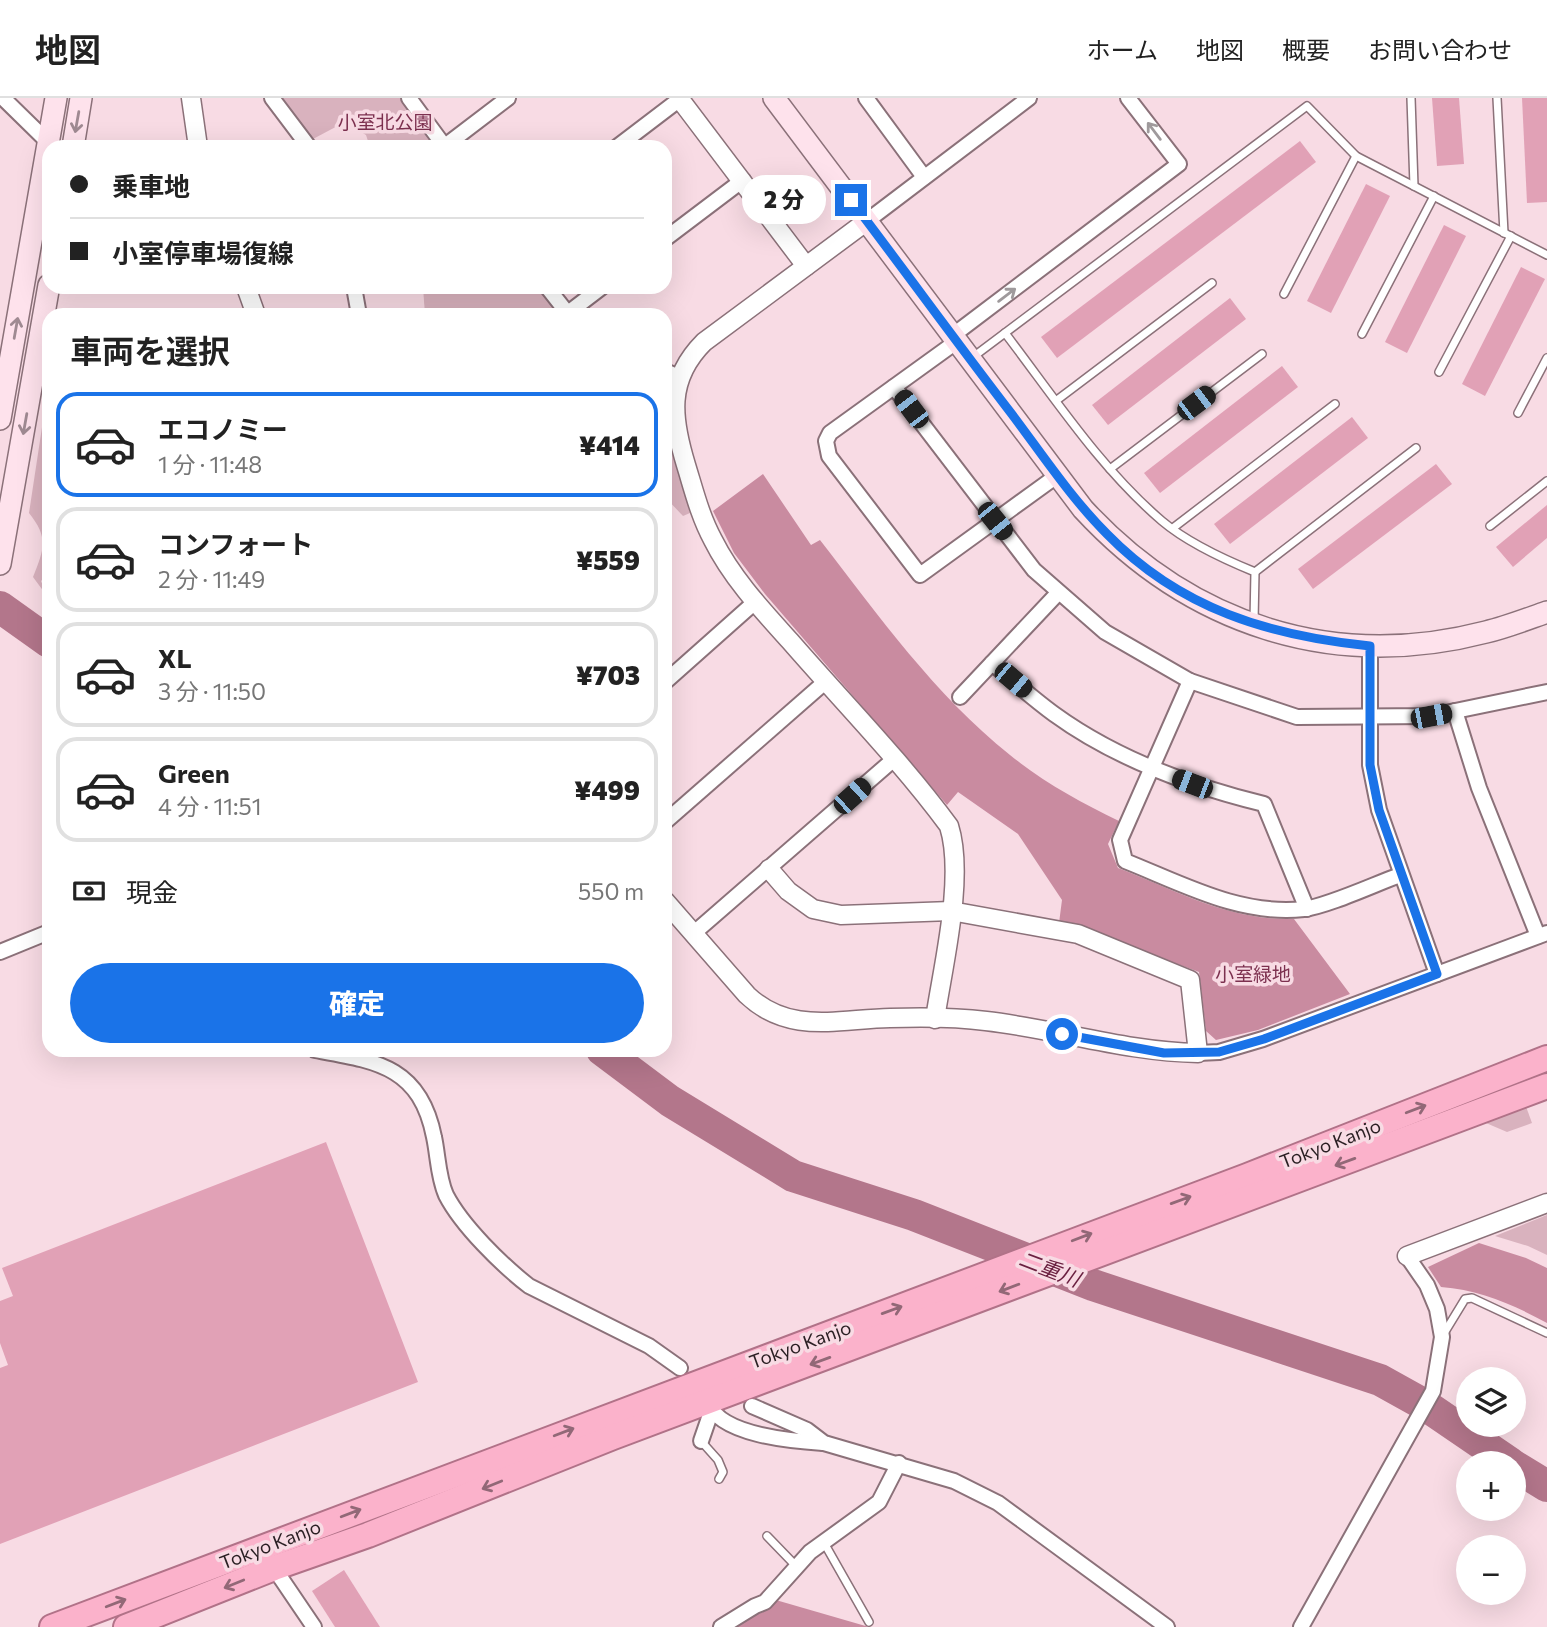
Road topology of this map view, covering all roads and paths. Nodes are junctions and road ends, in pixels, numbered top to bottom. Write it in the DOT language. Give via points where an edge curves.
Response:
graph roads {
  1 [pos="3,98"];
  2 [pos="56,98"];
  3 [pos="81,98"];
  4 [pos="191,98"];
  5 [pos="197,98"];
  6 [pos="272,98"];
  7 [pos="409,98"];
  8 [pos="508,98"];
  9 [pos="774,98"];
  10 [pos="866,98"];
  11 [pos="1029,98"];
  12 [pos="1128,98"];
  13 [pos="1411,98"];
  14 [pos="1497,98"];
  15 [pos="680,99"];
  16 [pos="46,140"];
  17 [pos="49,140"];
  18 [pos="74,140"];
  19 [pos="197,140"];
  20 [pos="304,140"];
  21 [pos="440,140"];
  22 [pos="454,140"];
  23 [pos="626,140"];
  24 [pos="1356,156"];
  25 [pos="924,177"];
  26 [pos="743,180"];
  27 [pos="42,182"];
  28 [pos="1413,186"];
  29 [pos="1434,196"];
  30 [pos="867,221"];
  31 [pos="672,234"];
  32 [pos="1507,234"];
  33 [pos="1547,255"];
  34 [pos="806,266"];
  35 [pos="1212,283"];
  36 [pos="552,294"];
  37 [pos="593,294"];
  38 [pos="1284,294"];
  39 [pos="563,308"];
  40 [pos="576,308"];
  41 [pos="42,325"];
  42 [pos="1005,333"];
  43 [pos="1362,334"];
  44 [pos="954,339"];
  45 [pos="1262,354"];
  46 [pos="1547,358"];
  47 [pos="970,359"];
  48 [pos="1439,372"];
  49 [pos="673,374"];
  50 [pos="894,387"];
  51 [pos="1057,400"];
  52 [pos="1335,404"];
  53 [pos="1518,413"];
  54 [pos="0,419"];
  55 [pos="1416,448"];
  56 [pos="1110,469"];
  57 [pos="1058,475"];
  58 [pos="1547,481"];
  59 [pos="995,521"];
  60 [pos="1490,526"];
  61 [pos="1172,528"];
  62 [pos="0,564"];
  63 [pos="1255,572"];
  64 [pos="1058,593"];
  65 [pos="755,602"];
  66 [pos="1547,612"];
  67 [pos="1254,625"];
  68 [pos="1370,646"];
  69 [pos="992,663"];
  70 [pos="672,676"];
  71 [pos="1190,681"];
  72 [pos="825,682"];
  73 [pos="1547,692"];
  74 [pos="960,697"];
  75 [pos="1455,711"];
  76 [pos="1369,718"];
  77 [pos="893,760"];
  78 [pos="1152,769"];
  79 [pos="672,816"];
  80 [pos="769,869"];
  81 [pos="1400,875"];
  82 [pos="672,909"];
  83 [pos="1307,909"];
  84 [pos="951,911"];
  85 [pos="694,933"];
  86 [pos="1543,934"];
  87 [pos="42,935"];
  88 [pos="0,952"];
  89 [pos="1437,974"];
  90 [pos="935,1019"];
  91 [pos="1198,1053"];
  92 [pos="348,1057"];
  93 [pos="1547,1058"];
  94 [pos="1547,1086"];
  95 [pos="1547,1203"];
  96 [pos="1406,1256"];
  97 [pos="1547,1333"];
  98 [pos="1442,1337"];
  99 [pos="680,1368"];
  100 [pos="752,1406"];
  101 [pos="709,1407"];
  102 [pos="701,1441"];
  103 [pos="824,1443"];
  104 [pos="899,1463"];
  105 [pos="719,1479"];
  106 [pos="767,1536"];
  107 [pos="823,1541"];
  108 [pos="796,1566"];
  109 [pos="274,1568"];
  110 [pos="869,1622"];
  111 [pos="52,1627"];
  112 [pos="126,1627"];
  113 [pos="314,1627"];
  114 [pos="721,1627"];
  115 [pos="1167,1627"];
  116 [pos="1301,1627"];
  1 -- 16 [label="street"];
  2 -- 17 [label="main road"];
  3 -- 18 [label="main road, one-way"];
  4 -- 5 [label="street"];
  4 -- 19 [label="street"];
  6 -- 20 [label="street"];
  7 -- 21 [label="street"];
  8 -- 22 [label="street"];
  9 -- 30 [label="main road"];
  10 -- 25 [label="street"];
  11 -- 25 [label="street"];
  44 -- 12 [label="street, one-way" via="1179,164"];
  13 -- 28 [label="lane"];
  14 -- 32 [label="lane"];
  15 -- 23 [label="street"];
  15 -- 26 [label="street"];
  24 -- 28 [label="lane"];
  24 -- 38 [label="lane"];
  24 -- 42 [label="lane" via="1307,106"];
  25 -- 30 [label="street"];
  26 -- 31 [label="street"];
  26 -- 34 [label="street"];
  54 -- 27 [label="main road, one-way"];
  28 -- 29 [label="lane"];
  29 -- 32 [label="lane"];
  29 -- 43 [label="lane"];
  30 -- 34 [label="street"];
  30 -- 44 [label="main road"];
  32 -- 33 [label="lane"];
  32 -- 48 [label="lane"];
  34 -- 49 [label="street" via="704,342"];
  35 -- 51 [label="lane"];
  36 -- 39 [label="street"];
  37 -- 40 [label="street"];
  41 -- 62 [label="main road, one-way"];
  42 -- 47 [label="lane"];
  42 -- 51 [label="lane"];
  44 -- 47 [label="main road"];
  44 -- 50 [label="street"];
  45 -- 56 [label="lane"];
  46 -- 53 [label="lane"];
  47 -- 57 [label="main road"];
  49 -- 65 [label="street" via="675,423 700,511 725,561"];
  50 -- 59 [label="street"];
  50 -- 59 [label="street" via="830,433 826,441 829,456 920,576"];
  51 -- 56 [label="lane"];
  52 -- 61 [label="lane"];
  55 -- 63 [label="lane"];
  56 -- 61 [label="lane"];
  57 -- 59 [label="street"];
  57 -- 67 [label="main road" via="1107,535 1146,568 1185,594"];
  58 -- 60 [label="lane"];
  59 -- 64 [label="street"];
  61 -- 63 [label="lane"];
  63 -- 67 [label="lane"];
  64 -- 69 [label="street"];
  64 -- 71 [label="street" via="1105,632"];
  65 -- 70 [label="street"];
  65 -- 72 [label="street"];
  66 -- 68 [label="main road" via="1486,633"];
  67 -- 68 [label="main road" via="1295,636"];
  68 -- 76 [label="street"];
  69 -- 74 [label="street"];
  69 -- 78 [label="street" via="1054,714"];
  71 -- 76 [label="street" via="1297,717"];
  71 -- 78 [label="street"];
  72 -- 77 [label="street"];
  72 -- 79 [label="street"];
  73 -- 75 [label="street"];
  75 -- 76 [label="street"];
  75 -- 86 [label="street" via="1479,788"];
  76 -- 81 [label="street" via="1370,765"];
  77 -- 80 [label="street"];
  77 -- 84 [label="street" via="949,827 955,853"];
  78 -- 83 [label="street" via="1264,804"];
  78 -- 83 [label="street" via="1120,840 1125,861 1240,906"];
  80 -- 84 [label="street" via="813,909 841,915"];
  80 -- 85 [label="street"];
  81 -- 83 [label="street"];
  81 -- 89 [label="street"];
  82 -- 85 [label="street"];
  84 -- 90 [label="street"];
  84 -- 91 [label="street" via="1077,934 1190,980"];
  85 -- 90 [label="street" via="757,1005 789,1020"];
  86 -- 89 [label="street"];
  87 -- 88 [label="street"];
  89 -- 91 [label="street" via="1264,1039"];
  90 -- 91 [label="street" via="986,1021 1164,1053"];
  92 -- 99 [label="street" via="385,1065 401,1075 430,1117 445,1193 514,1275 649,1346"];
  111 -- 93 [label="highway, Tokyo Kanjo, one-way" via="1247,1176"];
  94 -- 101 [label="highway, Tokyo Kanjo, one-way" via="975,1301"];
  95 -- 96 [label="street"];
  96 -- 98 [label="street" via="1427,1285"];
  97 -- 98 [label="lane" via="1472,1298 1465,1299"];
  98 -- 116 [label="street" via="1433,1391"];
  100 -- 103 [label="street" via="807,1430"];
  101 -- 102 [label="street"];
  101 -- 103 [label="street" via="735,1428"];
  101 -- 109 [label="highway, Tokyo Kanjo, one-way" via="612,1437"];
  102 -- 105 [label="lane" via="718,1460 723,1472"];
  103 -- 104 [label="street"];
  104 -- 107 [label="street" via="879,1502"];
  104 -- 115 [label="street" via="954,1481 998,1503"];
  106 -- 108 [label="lane"];
  107 -- 108 [label="street"];
  107 -- 110 [label="lane"];
  108 -- 114 [label="street" via="765,1602"];
  109 -- 112 [label="highway, Tokyo Kanjo, one-way"];
  109 -- 113 [label="street"];
}
